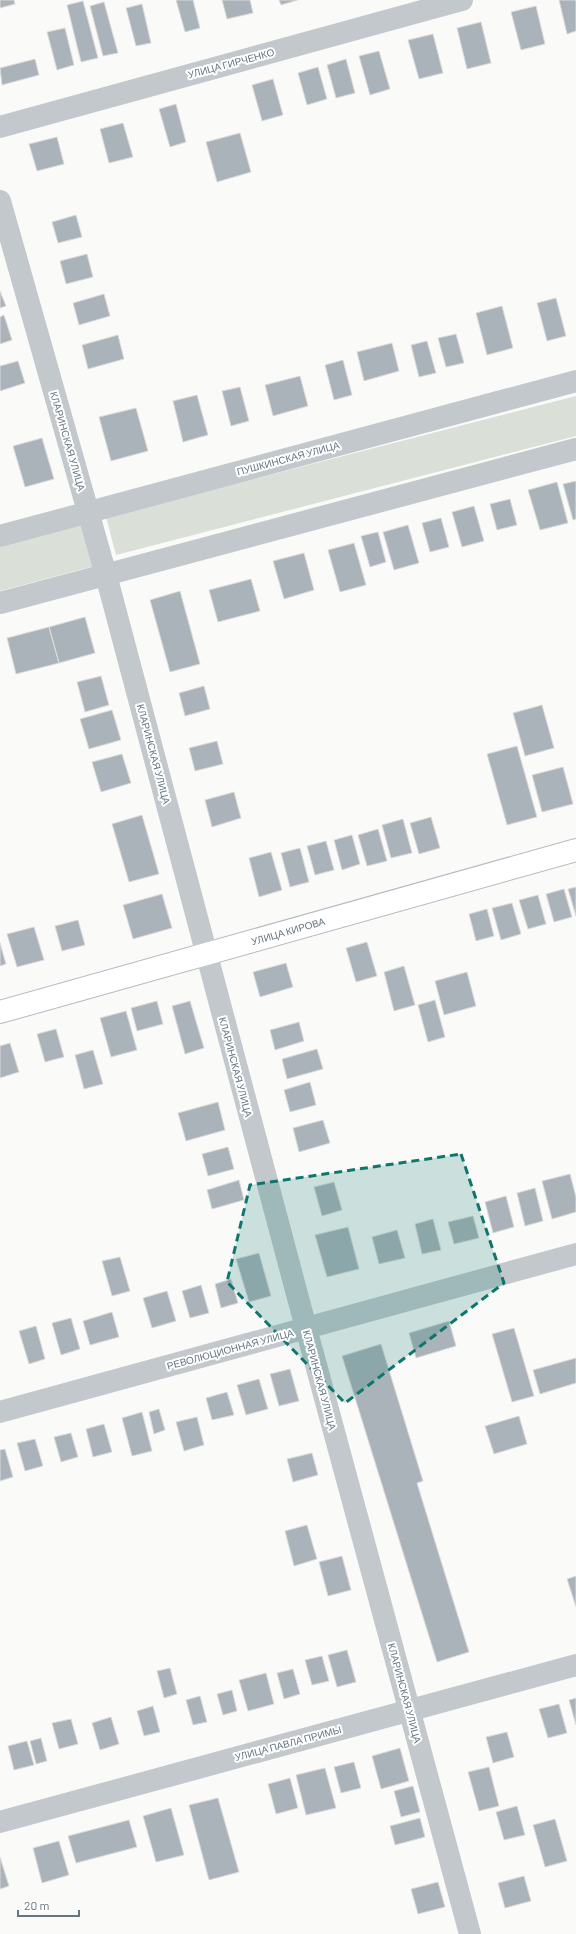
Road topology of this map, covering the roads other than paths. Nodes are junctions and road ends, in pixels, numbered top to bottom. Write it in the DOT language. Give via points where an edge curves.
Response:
graph roads {
  1 [pos="462,0"];
  2 [pos="0,127"];
  3 [pos="0,201"];
  4 [pos="576,381"];
  5 [pos="576,449"];
  6 [pos="88,512"];
  7 [pos="0,536"];
  8 [pos="106,575"];
  9 [pos="0,603"];
  10 [pos="576,850"];
  11 [pos="207,954"];
  12 [pos="0,1012"];
  13 [pos="576,1254"];
  14 [pos="306,1328"];
  15 [pos="0,1412"];
  16 [pos="576,1665"];
  17 [pos="409,1710"];
  18 [pos="0,1822"];
  19 [pos="470,1934"];
  1 -- 2 [label="street, УЛИЦА ГИРЧЕНКО"];
  3 -- 6 [label="street, КЛАРИНСКАЯ УЛИЦА"];
  4 -- 6 [label="street, ПУШКИНСКАЯ УЛИЦА"];
  5 -- 8 [label="street"];
  6 -- 7 [label="street, ПУШКИНСКАЯ УЛИЦА"];
  6 -- 8 [label="street, КЛАРИНСКАЯ УЛИЦА"];
  8 -- 9 [label="street"];
  8 -- 11 [label="street, КЛАРИНСКАЯ УЛИЦА"];
  10 -- 11 [label="street, УЛИЦА КИРОВА"];
  11 -- 12 [label="street, УЛИЦА КИРОВА"];
  11 -- 14 [label="street, КЛАРИНСКАЯ УЛИЦА"];
  13 -- 14 [label="street, РЕВОЛЮЦИОННАЯ УЛИЦА"];
  14 -- 15 [label="street, РЕВОЛЮЦИОННАЯ УЛИЦА"];
  14 -- 17 [label="street, КЛАРИНСКАЯ УЛИЦА"];
  16 -- 17 [label="street, УЛИЦА ПАВЛА ПРИМЫ"];
  17 -- 18 [label="street, УЛИЦА ПАВЛА ПРИМЫ"];
  17 -- 19 [label="street, КЛАРИНСКАЯ УЛИЦА"];
}
